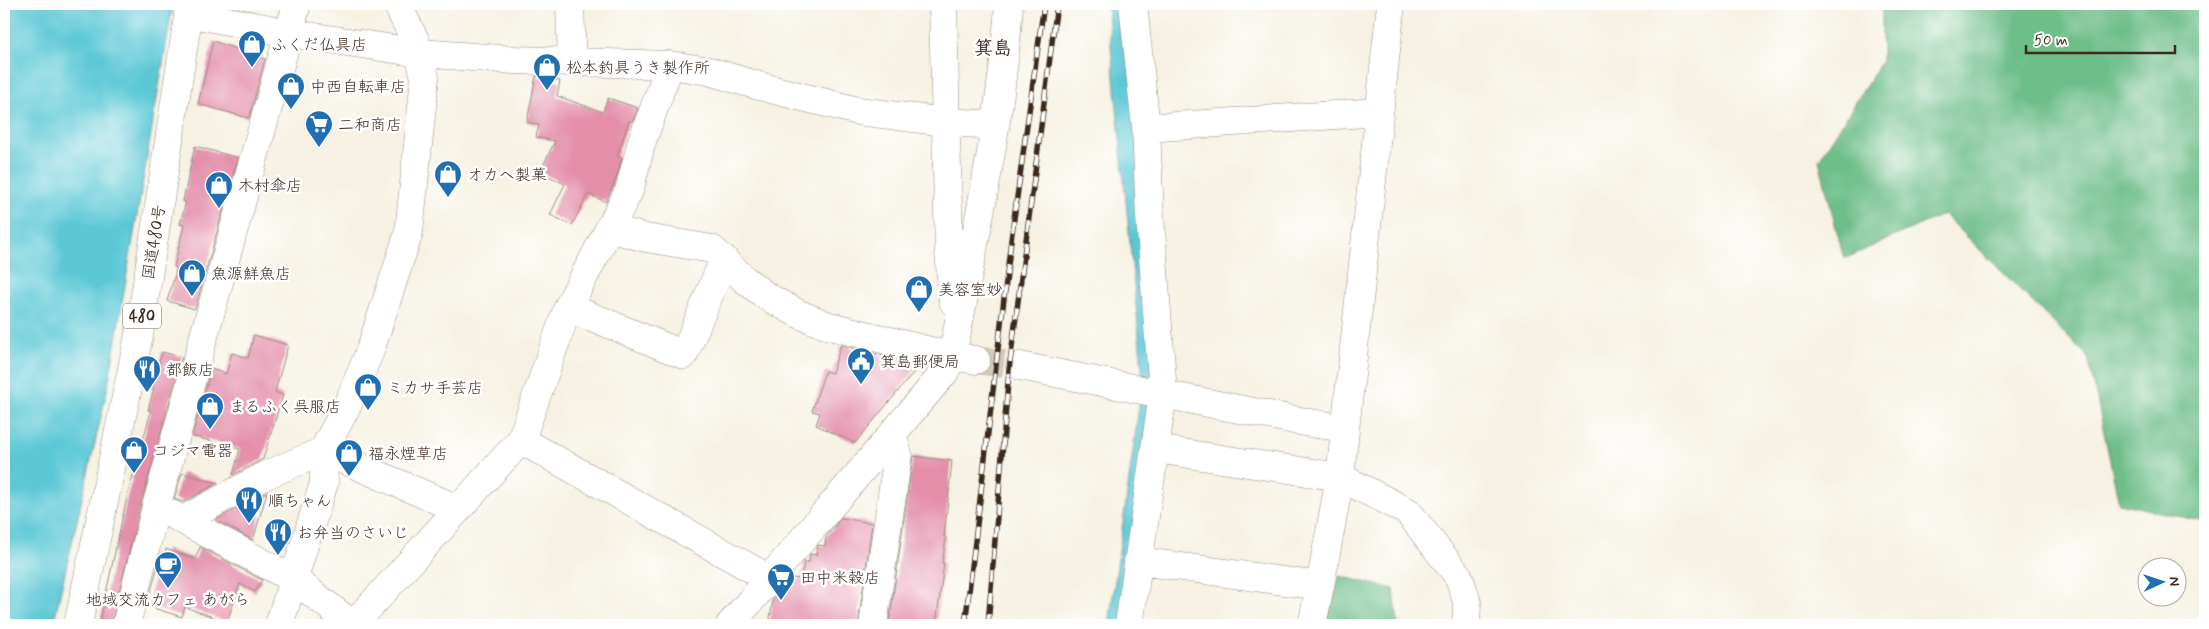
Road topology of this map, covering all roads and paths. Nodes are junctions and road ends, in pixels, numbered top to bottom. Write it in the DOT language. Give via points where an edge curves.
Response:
graph roads {
  1 [pos="297,4"];
  2 [pos="398,4"];
  3 [pos="570,4"];
  4 [pos="942,4"];
  5 [pos="1009,4"];
  6 [pos="1133,4"];
  7 [pos="1391,4"];
  8 [pos="189,9"];
  9 [pos="289,33"];
  10 [pos="420,53"];
  11 [pos="572,62"];
  12 [pos="670,66"];
  13 [pos="1379,112"];
  14 [pos="946,122"];
  15 [pos="995,125"];
  16 [pos="1146,128"];
  17 [pos="609,228"];
  18 [pos="724,259"];
  19 [pos="568,307"];
  20 [pos="961,351"];
  21 [pos="1020,366"];
  22 [pos="1163,394"];
  23 [pos="1345,428"];
  24 [pos="892,435"];
  25 [pos="521,440"];
  26 [pos="1156,450"];
  27 [pos="323,451"];
  28 [pos="1340,477"];
  29 [pos="156,507"];
  30 [pos="458,509"];
  31 [pos="183,520"];
  32 [pos="1138,561"];
  33 [pos="770,579"];
  34 [pos="295,580"];
  35 [pos="1320,586"];
  36 [pos="748,614"];
  37 [pos="78,625"];
  38 [pos="126,625"];
  39 [pos="279,625"];
  40 [pos="730,625"];
  41 [pos="873,625"];
  42 [pos="1130,625"];
  43 [pos="1312,625"];
  44 [pos="1466,625"];
  1 -- 9 [label="main road"];
  2 -- 10 [label="main road"];
  3 -- 11 [label="main road"];
  4 -- 14 [label="main road"];
  5 -- 15 [label="main road"];
  6 -- 16 [label="main road"];
  7 -- 13 [label="main road"];
  8 -- 9 [label="main road"];
  8 -- 37 [label="main road, 国道480号 / 480" via="139,335"];
  9 -- 10 [label="main road"];
  9 -- 29 [label="main road"];
  10 -- 11 [label="main road"];
  10 -- 27 [label="main road" via="425,77 409,232 370,351 347,406"];
  11 -- 12 [label="main road"];
  12 -- 14 [label="main road" via="709,71 858,111"];
  12 -- 17 [label="main road" via="642,141 628,191"];
  13 -- 16 [label="main road"];
  13 -- 23 [label="main road"];
  14 -- 15 [label="main road"];
  14 -- 20 [label="main road" via="949,252"];
  15 -- 20 [label="main road"];
  16 -- 22 [label="main road"];
  17 -- 18 [label="main road" via="712,249"];
  17 -- 19 [label="main road"];
  18 -- 19 [label="main road" via="684,355"];
  18 -- 20 [label="main road" via="766,296 799,314 852,333"];
  19 -- 25 [label="main road"];
  20 -- 24 [label="main road"];
  21 -- 22 [label="main road"];
  22 -- 23 [label="main road"];
  22 -- 26 [label="main road"];
  23 -- 28 [label="main road"];
  24 -- 33 [label="main road"];
  24 -- 41 [label="main road" via="898,454"];
  25 -- 30 [label="main road"];
  25 -- 33 [label="main road"];
  26 -- 28 [label="main road"];
  26 -- 32 [label="main road"];
  27 -- 30 [label="main road"];
  27 -- 31 [label="main road" via="266,475"];
  27 -- 34 [label="main road" via="324,484"];
  28 -- 35 [label="main road"];
  28 -- 44 [label="main road" via="1408,512 1459,577 1467,602"];
  29 -- 31 [label="main road"];
  29 -- 38 [label="main road"];
  30 -- 34 [label="main road" via="353,625"];
  31 -- 34 [label="main road"];
  32 -- 35 [label="main road"];
  32 -- 42 [label="main road"];
  33 -- 36 [label="main road"];
  34 -- 39 [label="main road"];
  35 -- 43 [label="main road"];
  36 -- 40 [label="main road"];
}
